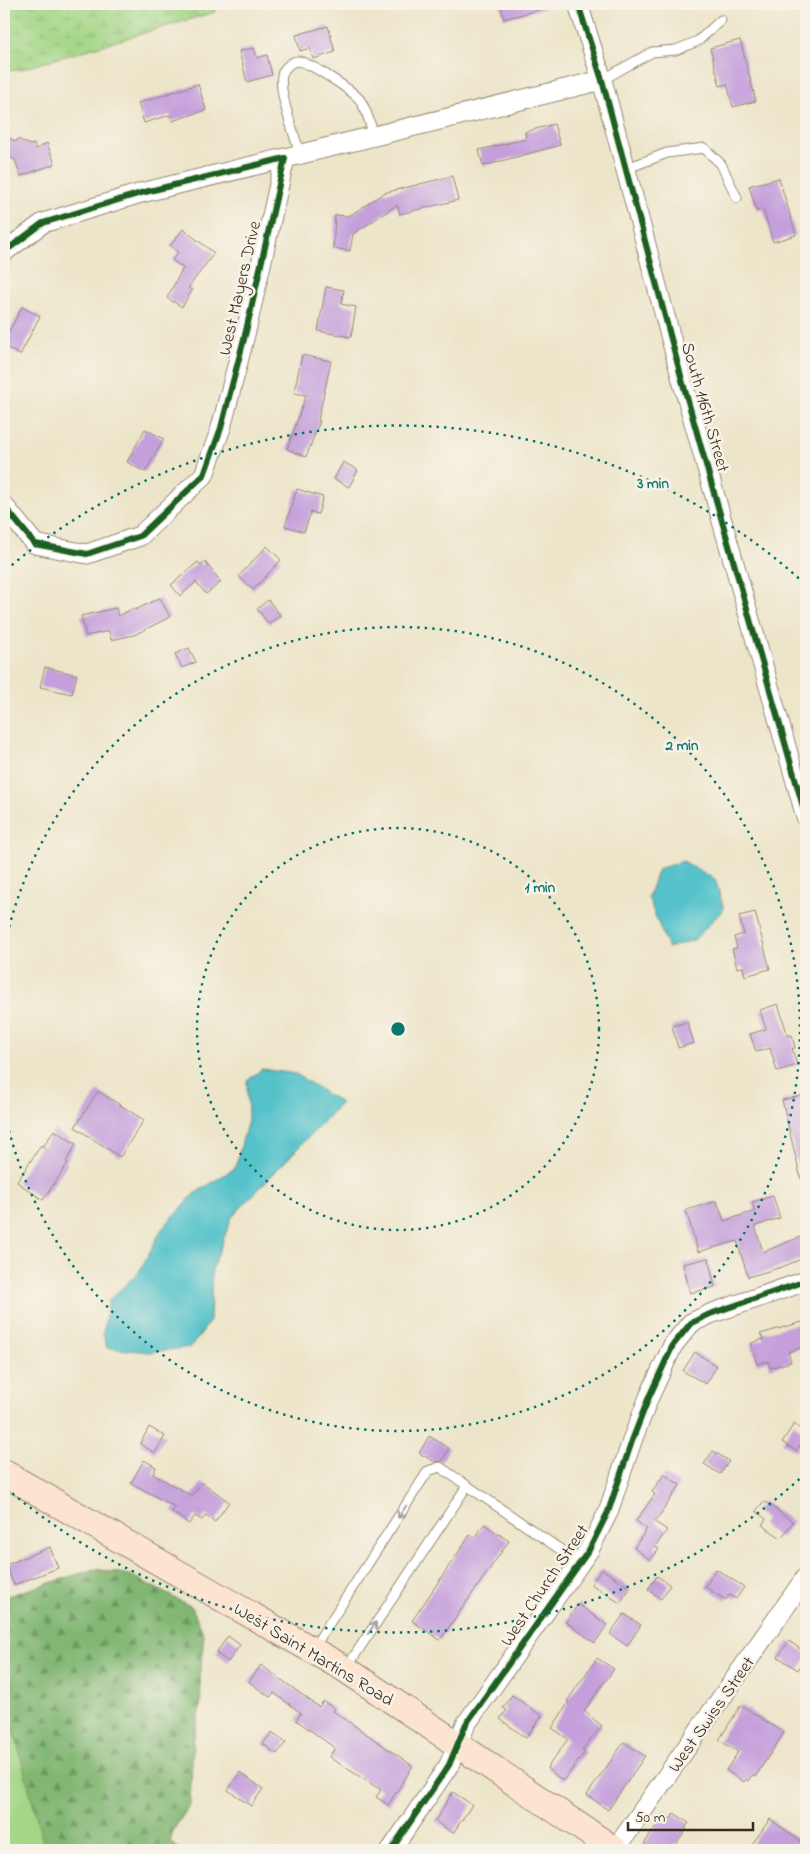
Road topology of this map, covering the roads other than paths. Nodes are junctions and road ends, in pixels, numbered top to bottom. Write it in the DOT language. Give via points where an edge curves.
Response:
graph roads {
  1 [pos="578,4"];
  2 [pos="721,20"];
  3 [pos="602,80"];
  4 [pos="374,136"];
  5 [pos="293,156"];
  6 [pos="626,169"];
  7 [pos="737,198"];
  8 [pos="4,252"];
  9 [pos="4,506"];
  10 [pos="806,815"];
  11 [pos="806,1281"];
  12 [pos="4,1473"];
  13 [pos="467,1486"];
  14 [pos="580,1563"];
  15 [pos="806,1577"];
  16 [pos="312,1649"];
  17 [pos="345,1669"];
  18 [pos="457,1745"];
  19 [pos="391,1850"];
  20 [pos="615,1850"];
  1 -- 3 [label="street, South 116th Street"];
  2 -- 3 [label="lane" via="698,41 676,50 652,52"];
  3 -- 4 [label="street"];
  3 -- 6 [label="street, South 116th Street"];
  4 -- 5 [label="street"];
  4 -- 5 [label="lane" via="360,100 298,61 291,63 282,74"];
  5 -- 8 [label="street" via="140,193 43,223"];
  5 -- 9 [label="street, West Mayers Drive" via="221,428 204,475 140,536 87,554 35,544"];
  6 -- 7 [label="lane" via="667,153 704,148 721,164"];
  6 -- 10 [label="street, South 116th Street"];
  11 -- 14 [label="street, West Church Street" via="691,1323 673,1345 633,1438 608,1512"];
  12 -- 16 [label="street, West Saint Martins Road"];
  13 -- 14 [label="lane"];
  13 -- 16 [label="lane, one-way" via="440,1467 428,1471"];
  17 -- 13 [label="lane, one-way"];
  14 -- 18 [label="street, West Church Street" via="466,1724"];
  15 -- 20 [label="street, West Swiss Street"];
  16 -- 17 [label="street, West Saint Martins Road"];
  17 -- 18 [label="street, West Saint Martins Road"];
  18 -- 19 [label="street, West Church Street" via="449,1765"];
  18 -- 20 [label="street, West Saint Martins Road"];
}
